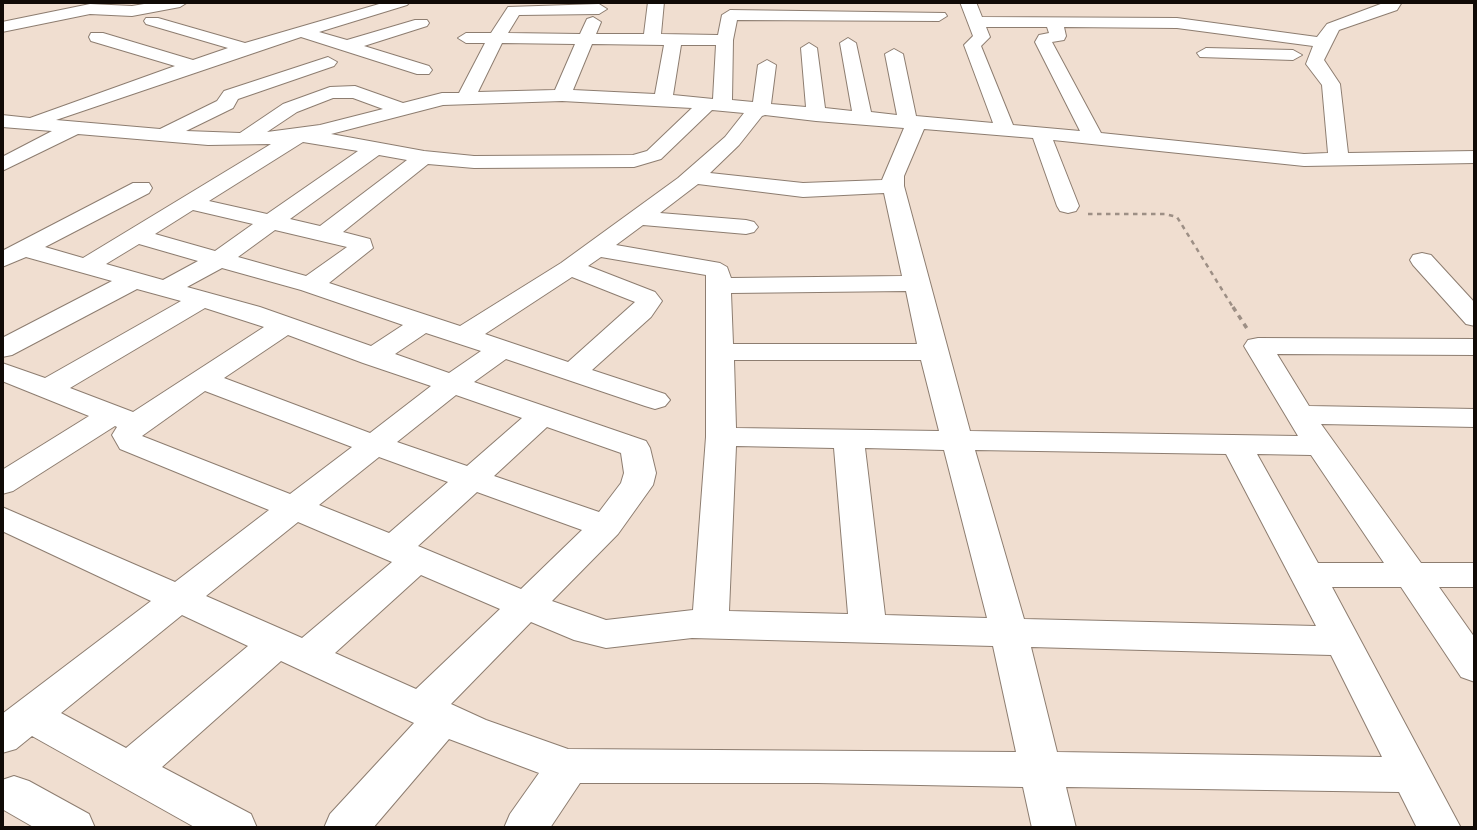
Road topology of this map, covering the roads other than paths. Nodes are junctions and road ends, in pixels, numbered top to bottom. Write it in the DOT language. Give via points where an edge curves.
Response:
graph roads {
  1 [pos="180,2"];
  2 [pos="402,2"];
  3 [pos="656,2"];
  4 [pos="968,2"];
  5 [pos="1394,2"];
  6 [pos="600,5"];
  7 [pos="377,9"];
  8 [pos="1169,9"];
  9 [pos="1205,10"];
  10 [pos="939,16"];
  11 [pos="1273,19"];
  12 [pos="152,21"];
  13 [pos="978,22"];
  14 [pos="1054,22"];
  15 [pos="2,27"];
  16 [pos="300,31"];
  17 [pos="827,32"];
  18 [pos="725,35"];
  19 [pos="97,37"];
  20 [pos="497,37"];
  21 [pos="466,38"];
  22 [pos="586,38"];
  23 [pos="652,39"];
  24 [pos="673,39"];
  25 [pos="848,43"];
  26 [pos="1323,43"];
  27 [pos="349,45"];
  28 [pos="246,48"];
  29 [pos="809,48"];
  30 [pos="1206,53"];
  31 [pos="328,62"];
  32 [pos="766,65"];
  33 [pos="853,65"];
  34 [pos="194,66"];
  35 [pos="423,70"];
  36 [pos="261,86"];
  37 [pos="562,95"];
  38 [pos="467,96"];
  39 [pos="663,100"];
  40 [pos="714,106"];
  41 [pos="403,110"];
  42 [pos="759,110"];
  43 [pos="816,115"];
  44 [pos="863,119"];
  45 [pos="9,122"];
  46 [pos="912,123"];
  47 [pos="74,128"];
  48 [pos="1006,131"];
  49 [pos="1041,134"];
  50 [pos="300,135"];
  51 [pos="162,136"];
  52 [pos="244,139"];
  53 [pos="1094,139"];
  54 [pos="376,148"];
  55 [pos="424,157"];
  56 [pos="1475,157"];
  57 [pos="1339,162"];
  58 [pos="2,165"];
  59 [pos="693,177"];
  60 [pos="893,186"];
  61 [pos="141,188"];
  62 [pos="190,203"];
  63 [pos="1068,206"];
  64 [pos="638,218"];
  65 [pos="273,222"];
  66 [pos="746,228"];
  67 [pos="325,234"];
  68 [pos="136,236"];
  69 [pos="596,249"];
  70 [pos="14,255"];
  71 [pos="219,259"];
  72 [pos="1422,260"];
  73 [pos="85,267"];
  74 [pos="570,268"];
  75 [pos="132,281"];
  76 [pos="304,283"];
  77 [pos="917,283"];
  78 [pos="717,286"];
  79 [pos="165,289"];
  80 [pos="201,300"];
  81 [pos="251,313"];
  82 [pos="1475,318"];
  83 [pos="424,322"];
  84 [pos="285,325"];
  85 [pos="465,335"];
  86 [pos="5,344"];
  87 [pos="1475,347"];
  88 [pos="504,348"];
  89 [pos="718,352"];
  90 [pos="933,352"];
  91 [pos="373,357"];
  92 [pos="2,371"];
  93 [pos="574,371"];
  94 [pos="202,380"];
  95 [pos="452,384"];
  96 [pos="50,388"];
  97 [pos="655,400"];
  98 [pos="543,415"];
  99 [pos="1299,415"];
  100 [pos="1475,418"];
  101 [pos="125,419"];
  102 [pos="721,437"];
  103 [pos="849,439"];
  104 [pos="957,441"];
  105 [pos="375,445"];
  106 [pos="1237,446"];
  107 [pos="1323,446"];
  108 [pos="473,480"];
  109 [pos="2,484"];
  110 [pos="294,508"];
  111 [pos="2,518"];
  112 [pos="606,526"];
  113 [pos="405,554"];
  114 [pos="1308,575"];
  115 [pos="1475,575"];
  116 [pos="1411,576"];
  117 [pos="178,599"];
  118 [pos="525,605"];
  119 [pos="710,625"];
  120 [pos="868,629"];
  121 [pos="1009,633"];
  122 [pos="1343,641"];
  123 [pos="292,650"];
  124 [pos="1475,667"];
  125 [pos="432,714"];
  126 [pos="16,727"];
  127 [pos="568,766"];
  128 [pos="129,770"];
  129 [pos="1040,770"];
  130 [pos="1412,775"];
  131 [pos="14,794"];
  132 [pos="73,828"];
  133 [pos="235,828"];
  134 [pos="346,828"];
  135 [pos="527,828"];
  136 [pos="1054,828"];
  137 [pos="1439,828"];
  1 -- 15 [label="street" via="131,11 90,9"];
  2 -- 7 [label="street"];
  3 -- 23 [label="street"];
  4 -- 13 [label="street"];
  5 -- 26 [label="street" via="1391,7 1338,23"];
  6 -- 20 [label="street" via="514,10"];
  6 -- 22 [label="street"];
  7 -- 16 [label="street"];
  7 -- 27 [label="street" via="421,23"];
  8 -- 9 [label="street"];
  10 -- 18 [label="street" via="738,14 729,16"];
  11 -- 26 [label="street"];
  12 -- 28 [label="street"];
  13 -- 14 [label="street"];
  13 -- 48 [label="street" via="982,39 972,45"];
  14 -- 26 [label="street" via="1190,24"];
  14 -- 53 [label="street" via="1058,36 1044,43"];
  16 -- 27 [label="street"];
  16 -- 28 [label="street"];
  17 -- 18 [label="street"];
  18 -- 24 [label="street"];
  18 -- 40 [label="street"];
  19 -- 34 [label="street"];
  20 -- 21 [label="street"];
  20 -- 22 [label="street"];
  20 -- 38 [label="street"];
  22 -- 23 [label="street"];
  22 -- 37 [label="street"];
  23 -- 24 [label="street"];
  24 -- 39 [label="street"];
  25 -- 33 [label="street"];
  26 -- 30 [label="street"];
  26 -- 57 [label="street" via="1315,64 1331,84"];
  27 -- 35 [label="street"];
  28 -- 34 [label="street"];
  29 -- 43 [label="street"];
  31 -- 36 [label="street"];
  32 -- 42 [label="street"];
  33 -- 44 [label="street"];
  33 -- 46 [label="street" via="895,59"];
  34 -- 36 [label="street"];
  34 -- 45 [label="street"];
  36 -- 51 [label="street" via="231,95 226,104"];
  37 -- 38 [label="street"];
  37 -- 39 [label="street"];
  38 -- 41 [label="street"];
  39 -- 40 [label="street"];
  40 -- 42 [label="street"];
  40 -- 55 [label="street" via="642,160 496,163"];
  41 -- 50 [label="street"];
  41 -- 52 [label="street" via="355,92 331,93 290,108"];
  42 -- 43 [label="street"];
  42 -- 59 [label="street"];
  43 -- 44 [label="street"];
  44 -- 46 [label="street"];
  45 -- 47 [label="street"];
  46 -- 48 [label="street"];
  46 -- 60 [label="street"];
  47 -- 51 [label="street"];
  47 -- 58 [label="street"];
  48 -- 49 [label="street"];
  49 -- 53 [label="street"];
  49 -- 63 [label="street"];
  50 -- 52 [label="street"];
  50 -- 54 [label="street"];
  50 -- 62 [label="street"];
  51 -- 52 [label="street"];
  53 -- 57 [label="street"];
  54 -- 55 [label="street"];
  54 -- 65 [label="street"];
  55 -- 67 [label="street"];
  56 -- 57 [label="street"];
  59 -- 60 [label="street" via="803,190"];
  59 -- 64 [label="street"];
  60 -- 77 [label="street"];
  61 -- 70 [label="street"];
  62 -- 65 [label="street"];
  62 -- 68 [label="street"];
  64 -- 66 [label="street"];
  64 -- 69 [label="street"];
  65 -- 67 [label="street"];
  65 -- 71 [label="street"];
  67 -- 76 [label="street" via="358,242 361,248"];
  68 -- 71 [label="street"];
  68 -- 73 [label="street"];
  69 -- 74 [label="street"];
  69 -- 78 [label="street" via="711,268 718,272"];
  70 -- 73 [label="street"];
  71 -- 76 [label="street"];
  71 -- 79 [label="street"];
  72 -- 82 [label="street"];
  73 -- 75 [label="street"];
  74 -- 85 [label="street"];
  74 -- 93 [label="street" via="649,301"];
  75 -- 79 [label="street"];
  75 -- 86 [label="street"];
  76 -- 81 [label="street"];
  76 -- 83 [label="street"];
  77 -- 78 [label="street"];
  77 -- 90 [label="street"];
  78 -- 89 [label="street"];
  79 -- 80 [label="street"];
  80 -- 81 [label="street"];
  80 -- 96 [label="street"];
  81 -- 84 [label="street"];
  83 -- 85 [label="street"];
  83 -- 91 [label="street"];
  84 -- 91 [label="street"];
  84 -- 94 [label="street"];
  85 -- 88 [label="street"];
  87 -- 99 [label="street" via="1258,346"];
  88 -- 93 [label="street"];
  88 -- 95 [label="street"];
  89 -- 90 [label="street"];
  89 -- 102 [label="street"];
  90 -- 104 [label="street"];
  91 -- 95 [label="street"];
  92 -- 96 [label="street"];
  93 -- 97 [label="street"];
  94 -- 101 [label="street"];
  94 -- 105 [label="street"];
  95 -- 98 [label="street"];
  95 -- 105 [label="street"];
  96 -- 101 [label="street"];
  98 -- 108 [label="street"];
  98 -- 112 [label="street" via="635,448 640,473 637,485"];
  99 -- 100 [label="street"];
  99 -- 107 [label="street"];
  101 -- 109 [label="street"];
  101 -- 110 [label="street" via="131,442"];
  102 -- 103 [label="street"];
  102 -- 119 [label="street"];
  103 -- 104 [label="street"];
  103 -- 120 [label="street"];
  104 -- 106 [label="street"];
  104 -- 121 [label="street"];
  105 -- 108 [label="street"];
  105 -- 110 [label="street"];
  106 -- 107 [label="street"];
  106 -- 114 [label="street"];
  107 -- 116 [label="street"];
  108 -- 112 [label="street"];
  108 -- 113 [label="street"];
  110 -- 113 [label="street"];
  110 -- 117 [label="street"];
  111 -- 117 [label="street"];
  112 -- 118 [label="street"];
  113 -- 118 [label="street"];
  113 -- 123 [label="street"];
  114 -- 116 [label="street"];
  114 -- 122 [label="street"];
  115 -- 116 [label="street"];
  116 -- 124 [label="street"];
  117 -- 123 [label="street"];
  117 -- 126 [label="street"];
  118 -- 119 [label="street" via="606,634"];
  118 -- 125 [label="street"];
  119 -- 120 [label="street"];
  120 -- 121 [label="street"];
  121 -- 122 [label="street"];
  121 -- 129 [label="street"];
  122 -- 130 [label="street"];
  123 -- 125 [label="street"];
  123 -- 128 [label="street"];
  125 -- 127 [label="street"];
  125 -- 134 [label="street"];
  126 -- 128 [label="street"];
  127 -- 129 [label="street"];
  127 -- 135 [label="street"];
  128 -- 133 [label="street"];
  129 -- 130 [label="street"];
  129 -- 136 [label="street"];
  130 -- 137 [label="street"];
  131 -- 132 [label="street"];
}
